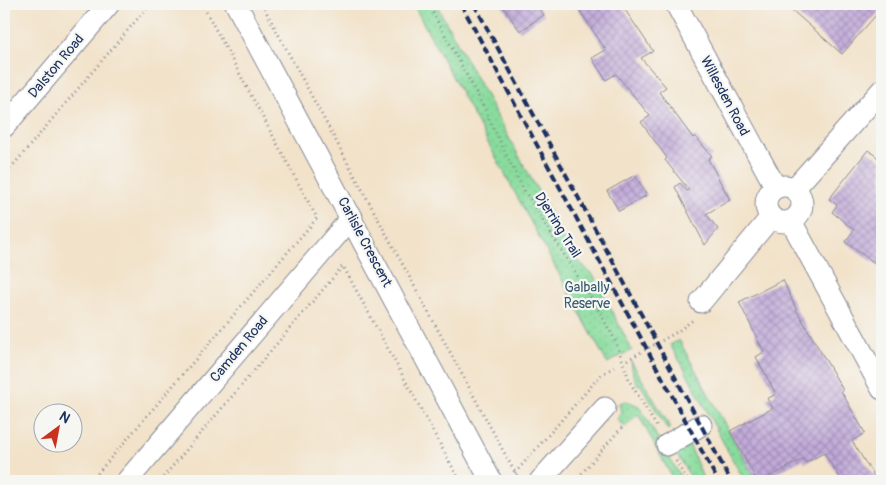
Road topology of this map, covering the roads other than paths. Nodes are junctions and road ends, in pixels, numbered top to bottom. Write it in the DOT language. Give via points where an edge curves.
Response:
graph roads {
  1 [pos="109,4"];
  2 [pos="236,4"];
  3 [pos="676,4"];
  4 [pos="879,100"];
  5 [pos="4,127"];
  6 [pos="785,188"];
  7 [pos="352,217"];
  8 [pos="781,219"];
  9 [pos="701,302"];
  10 [pos="882,389"];
  11 [pos="605,408"];
  12 [pos="701,425"];
  13 [pos="667,445"];
  14 [pos="127,481"];
  15 [pos="491,481"];
  16 [pos="540,481"];
  1 -- 5 [label="street, Dalston Road"];
  2 -- 7 [label="street, Carlisle Crescent"];
  3 -- 6 [label="street, Willesden Road"];
  4 -- 6 [label="street"];
  6 -- 8 [label="street" via="766,200 767,211"];
  6 -- 8 [label="street" via="801,200 800,210"];
  7 -- 14 [label="street, Camden Road"];
  7 -- 15 [label="street, Carlisle Crescent"];
  8 -- 9 [label="street"];
  8 -- 10 [label="street"];
  11 -- 16 [label="street"];
  12 -- 13 [label="street"];
}
